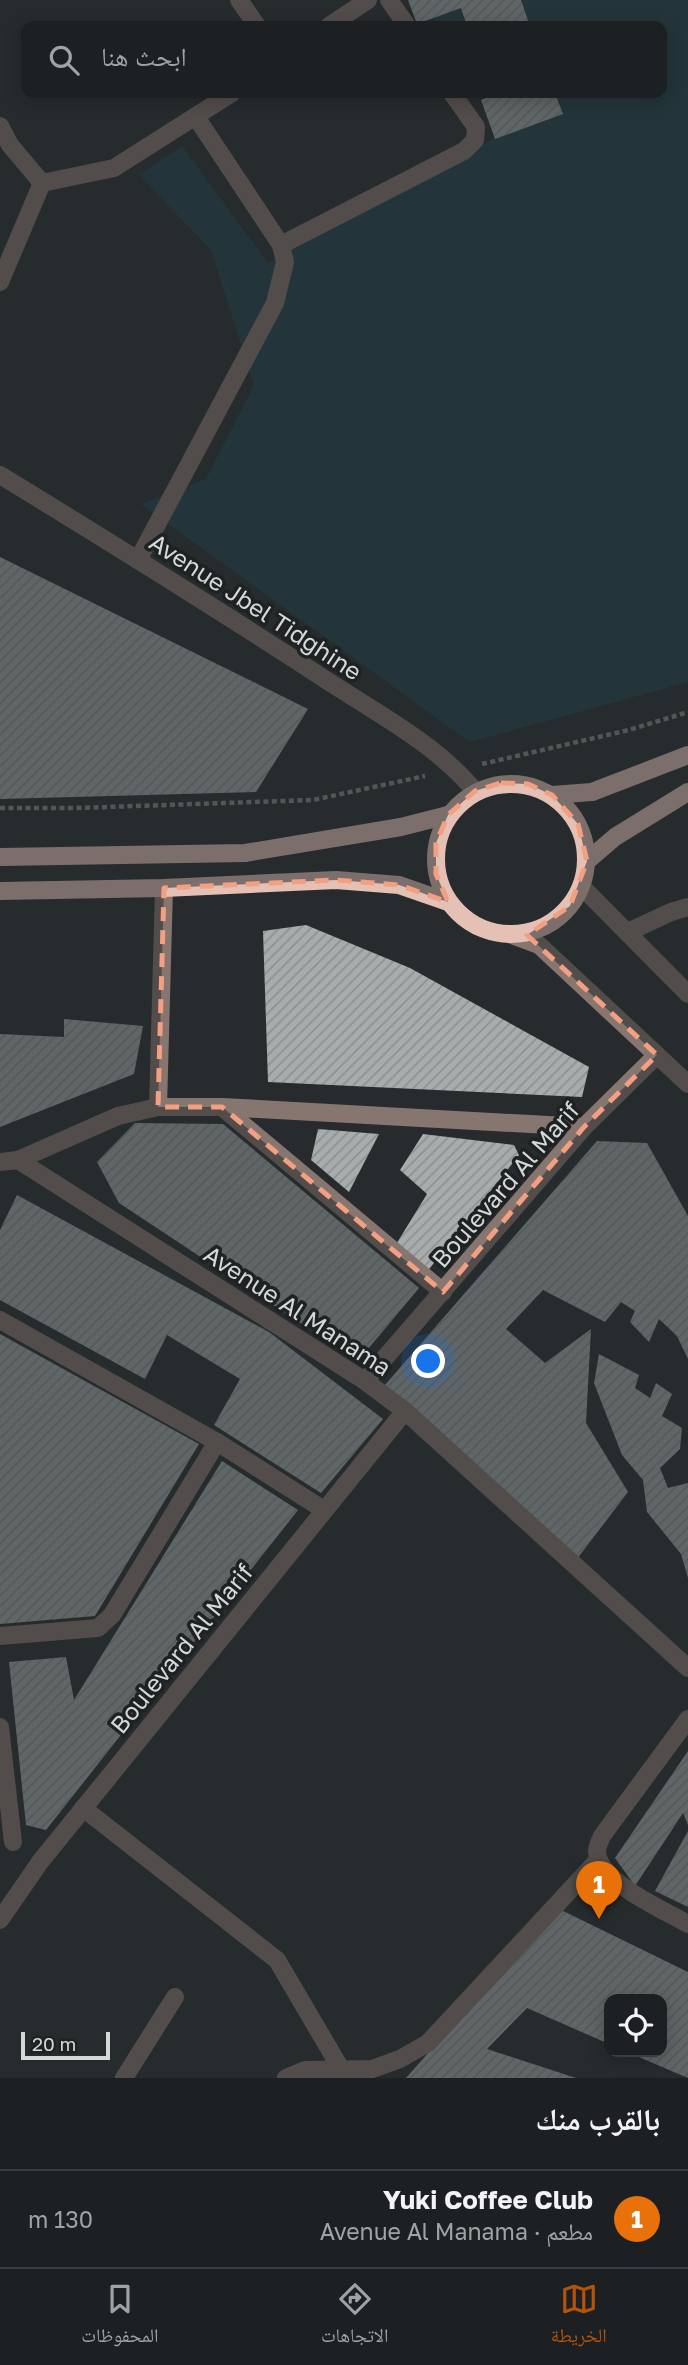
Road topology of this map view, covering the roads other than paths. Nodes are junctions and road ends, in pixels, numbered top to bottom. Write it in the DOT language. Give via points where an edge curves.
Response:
graph roads {
  1 [pos="239,0"];
  2 [pos="368,0"];
  3 [pos="389,0"];
  4 [pos="254,21"];
  5 [pos="337,21"];
  6 [pos="404,21"];
  7 [pos="224,98"];
  8 [pos="456,98"];
  9 [pos="196,117"];
  10 [pos="0,126"];
  11 [pos="42,183"];
  12 [pos="281,245"];
  13 [pos="0,282"];
  14 [pos="0,475"];
  15 [pos="138,560"];
  16 [pos="688,755"];
  17 [pos="475,791"];
  18 [pos="688,792"];
  19 [pos="552,795"];
  20 [pos="448,815"];
  21 [pos="0,857"];
  22 [pos="587,862"];
  23 [pos="582,887"];
  24 [pos="164,888"];
  25 [pos="0,891"];
  26 [pos="448,902"];
  27 [pos="688,907"];
  28 [pos="628,932"];
  29 [pos="512,935"];
  30 [pos="688,994"];
  31 [pos="657,1055"];
  32 [pos="688,1084"];
  33 [pos="158,1107"];
  34 [pos="222,1107"];
  35 [pos="584,1127"];
  36 [pos="9,1161"];
  37 [pos="443,1292"];
  38 [pos="0,1320"];
  39 [pos="365,1381"];
  40 [pos="405,1411"];
  41 [pos="217,1441"];
  42 [pos="324,1510"];
  43 [pos="0,1636"];
  44 [pos="688,1668"];
  45 [pos="688,1719"];
  46 [pos="0,1727"];
  47 [pos="83,1808"];
  48 [pos="7,1837"];
  49 [pos="598,1860"];
  50 [pos="40,1861"];
  51 [pos="0,1920"];
  52 [pos="688,1924"];
  53 [pos="176,1997"];
  54 [pos="347,2072"];
  55 [pos="124,2078"];
  56 [pos="286,2078"];
  1 -- 4 [label="street"];
  2 -- 5 [label="street"];
  3 -- 6 [label="street"];
  7 -- 9 [label="street"];
  8 -- 12 [label="street" via="476,127 475,139 464,150"];
  9 -- 11 [label="street" via="114,168"];
  9 -- 12 [label="street"];
  10 -- 11 [label="street"];
  11 -- 13 [label="street"];
  12 -- 15 [label="street" via="285,262 275,303"];
  14 -- 15 [label="street, Avenue Jbel Tidghine"];
  15 -- 17 [label="street, Avenue Jbel Tidghine" via="383,717 457,769"];
  16 -- 19 [label="main road" via="592,792"];
  17 -- 19 [label="main road" via="501,783 528,785"];
  17 -- 20 [label="main road"];
  18 -- 22 [label="main road" via="615,837"];
  19 -- 22 [label="main road" via="579,824"];
  20 -- 21 [label="main road" via="245,853"];
  20 -- 26 [label="main road" via="436,843 436,874"];
  22 -- 23 [label="main road"];
  23 -- 28 [label="street"];
  23 -- 29 [label="main road" via="554,921"];
  24 -- 25 [label="main road"];
  24 -- 26 [label="main road" via="336,880 399,885"];
  24 -- 33 [label="street"];
  26 -- 29 [label="main road" via="465,920"];
  27 -- 28 [label="street"];
  28 -- 30 [label="street"];
  29 -- 31 [label="street" via="539,945"];
  31 -- 32 [label="street"];
  31 -- 35 [label="street, Boulevard Al Marif"];
  33 -- 34 [label="street, Avenue Al Manama"];
  33 -- 36 [label="street, Avenue Al Manama" via="118,1116"];
  34 -- 35 [label="street, Avenue Al Manama"];
  34 -- 37 [label="street"];
  35 -- 37 [label="street, Boulevard Al Marif"];
  36 -- 39 [label="street, Avenue Al Manama"];
  37 -- 39 [label="street, Boulevard Al Marif"];
  38 -- 41 [label="street"];
  39 -- 40 [label="street, Avenue Al Manama"];
  40 -- 42 [label="street, Boulevard Al Marif"];
  40 -- 44 [label="street, Avenue Al Manama"];
  41 -- 42 [label="street"];
  41 -- 43 [label="street" via="104,1624"];
  42 -- 47 [label="street, Boulevard Al Marif"];
  45 -- 49 [label="street" via="602,1836"];
  46 -- 48 [label="street"];
  47 -- 50 [label="street, Boulevard Al Marif"];
  47 -- 54 [label="street" via="277,1960"];
  48 -- 50 [label="street"];
  49 -- 52 [label="street" via="618,1883"];
  49 -- 54 [label="street" via="428,2043 400,2059"];
  50 -- 51 [label="street, Boulevard Al Marif"];
  53 -- 55 [label="street"];
  54 -- 56 [label="street" via="305,2070"];
}
